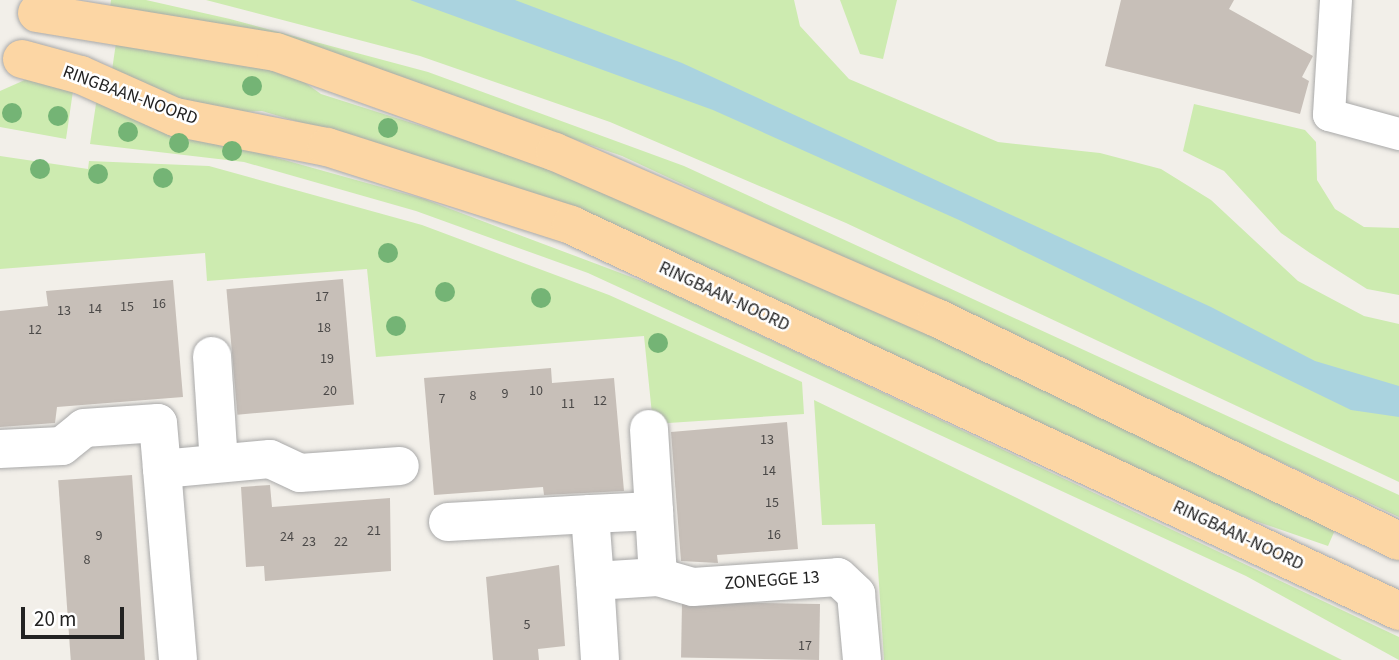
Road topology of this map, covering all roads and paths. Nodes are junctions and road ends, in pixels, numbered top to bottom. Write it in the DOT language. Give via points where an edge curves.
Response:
graph roads {
  1 [pos="1336,0"];
  2 [pos="35,6"];
  3 [pos="11,68"];
  4 [pos="1399,134"];
  5 [pos="212,356"];
  6 [pos="649,429"];
  7 [pos="0,449"];
  8 [pos="219,463"];
  9 [pos="400,466"];
  10 [pos="162,469"];
  11 [pos="654,511"];
  12 [pos="590,514"];
  13 [pos="448,522"];
  14 [pos="1399,541"];
  15 [pos="658,577"];
  16 [pos="595,581"];
  17 [pos="1399,611"];
  18 [pos="178,660"];
  19 [pos="600,660"];
  20 [pos="862,660"];
  1 -- 4 [label="street" via="1329,115"];
  2 -- 3 [label="main road"];
  2 -- 14 [label="main road" via="276,52 555,152 937,318"];
  3 -- 17 [label="main road, RINGBAAN-NOORD" via="81,75 175,117 327,147 571,225"];
  5 -- 8 [label="street"];
  6 -- 11 [label="street"];
  7 -- 10 [label="street" via="62,446 84,428 158,423"];
  8 -- 9 [label="street" via="270,459 300,473"];
  8 -- 10 [label="street"];
  10 -- 18 [label="street"];
  11 -- 12 [label="street"];
  11 -- 15 [label="street"];
  12 -- 13 [label="street"];
  12 -- 16 [label="street"];
  15 -- 16 [label="street, ZONEGGE 13"];
  15 -- 20 [label="street, ZONEGGE 13" via="693,587 838,577 856,594"];
  16 -- 19 [label="street"];
}
